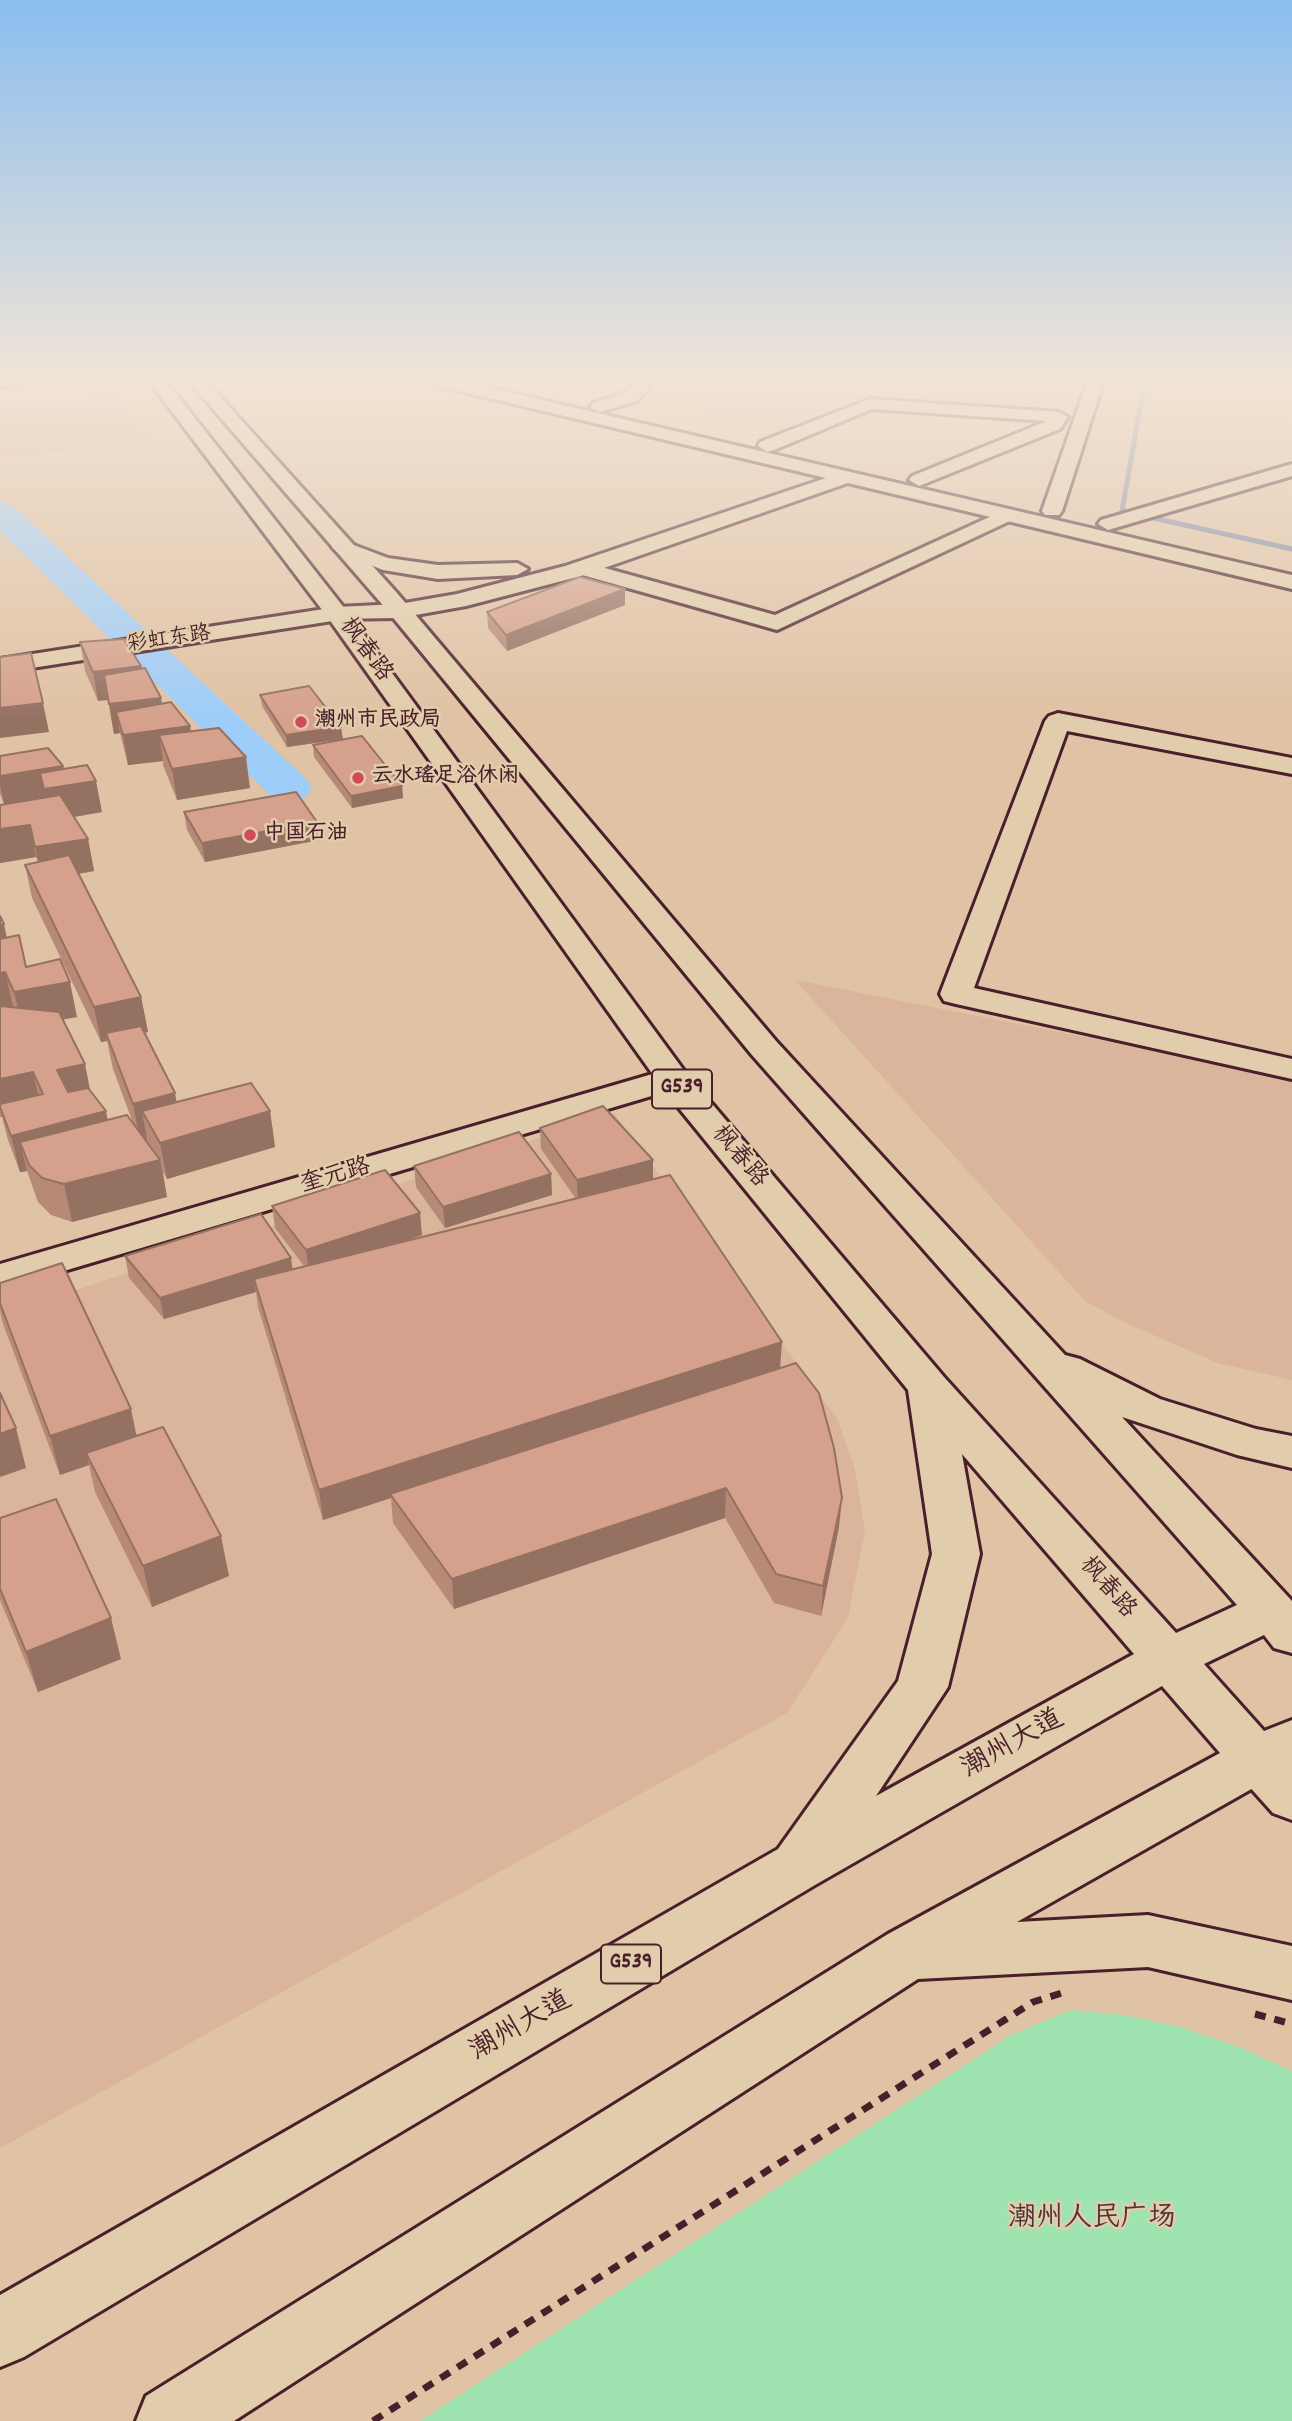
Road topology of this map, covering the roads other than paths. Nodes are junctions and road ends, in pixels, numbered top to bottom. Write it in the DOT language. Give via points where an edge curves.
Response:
graph roads {
  1 [pos="243,493"];
  2 [pos="296,493"];
  3 [pos="757,493"];
  4 [pos="801,493"];
  5 [pos="914,493"];
  6 [pos="972,493"];
  7 [pos="1058,493"];
  8 [pos="1214,493"];
  9 [pos="1052,511"];
  10 [pos="1007,515"];
  11 [pos="1108,524"];
  12 [pos="344,547"];
  13 [pos="1292,566"];
  14 [pos="540,568"];
  15 [pos="583,568"];
  16 [pos="1292,582"];
  17 [pos="394,605"];
  18 [pos="337,614"];
  19 [pos="0,666"];
  20 [pos="1292,766"];
  21 [pos="1292,1069"];
  22 [pos="673,1079"];
  23 [pos="0,1278"];
  24 [pos="1044,1359"];
  25 [pos="929,1387"];
  26 [pos="1292,1452"];
  27 [pos="1285,1614"];
  28 [pos="1168,1659"];
  29 [pos="1280,1766"];
  30 [pos="795,1868"];
  31 [pos="909,1954"];
  32 [pos="1292,1973"];
  33 [pos="0,2333"];
  34 [pos="171,2421"];
  1 -- 18 [label="main road, 枫春路 / G539"];
  2 -- 12 [label="main road, 枫春路 / G539"];
  3 -- 14 [label="main road"];
  4 -- 15 [label="main road"];
  5 -- 10 [label="main road"];
  6 -- 9 [label="main road"];
  7 -- 9 [label="main road"];
  8 -- 11 [label="main road"];
  9 -- 11 [label="main road"];
  10 -- 15 [label="main road" via="777,623"];
  10 -- 16 [label="main road"];
  11 -- 13 [label="main road"];
  12 -- 14 [label="main road" via="383,564 438,572"];
  12 -- 17 [label="main road, 枫春路 / G539"];
  14 -- 17 [label="main road"];
  15 -- 17 [label="main road" via="458,601"];
  17 -- 18 [label="main road, 彩虹东路"];
  17 -- 24 [label="main road, 枫春路 / G539" via="764,1048"];
  18 -- 19 [label="main road, 彩虹东路"];
  18 -- 22 [label="main road, 枫春路 / G539"];
  20 -- 21 [label="main road" via="1058,721 956,994"];
  22 -- 23 [label="main road, 奎元路"];
  22 -- 25 [label="main road, 枫春路 / G539"];
  24 -- 26 [label="main road" via="1145,1410"];
  24 -- 27 [label="main road, 枫春路 / G539"];
  25 -- 28 [label="main road, 枫春路 / G539"];
  25 -- 30 [label="main road" via="956,1554 922,1687"];
  27 -- 28 [label="main road, 潮州大道 / G539"];
  28 -- 29 [label="main road, 枫春路 / G539"];
  28 -- 30 [label="main road, 潮州大道 / G539"];
  29 -- 31 [label="main road, G539"];
  30 -- 33 [label="main road, 潮州大道 / G539"];
  31 -- 32 [label="main road" via="1148,1941"];
  31 -- 34 [label="main road, G539"];
}
